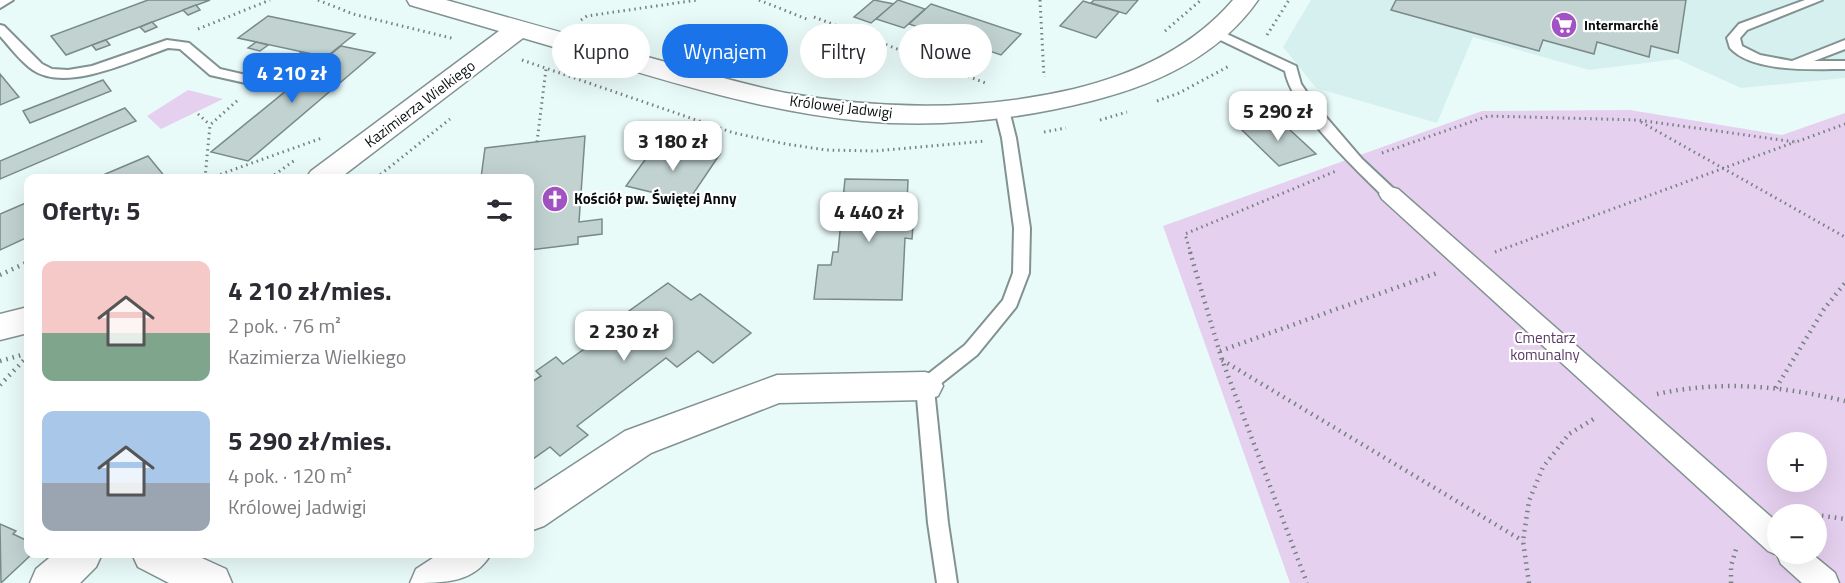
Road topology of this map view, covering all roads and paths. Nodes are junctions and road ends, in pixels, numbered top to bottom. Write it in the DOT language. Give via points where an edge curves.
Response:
graph roads {
  1 [pos="8,0"];
  2 [pos="252,0"];
  3 [pos="270,0"];
  4 [pos="318,0"];
  5 [pos="419,0"];
  6 [pos="697,0"];
  7 [pos="759,0"];
  8 [pos="1040,0"];
  9 [pos="1201,0"];
  10 [pos="1246,0"];
  11 [pos="1816,0"];
  12 [pos="0,4"];
  13 [pos="258,5"];
  14 [pos="587,16"];
  15 [pos="572,17"];
  16 [pos="814,17"];
  17 [pos="809,20"];
  18 [pos="592,23"];
  19 [pos="518,29"];
  20 [pos="0,30"];
  21 [pos="1216,33"];
  22 [pos="1160,34"];
  23 [pos="1845,44"];
  24 [pos="156,46"];
  25 [pos="492,49"];
  26 [pos="530,63"];
  27 [pos="1793,64"];
  28 [pos="1845,64"];
  29 [pos="546,69"];
  30 [pos="1053,79"];
  31 [pos="258,82"];
  32 [pos="989,85"];
  33 [pos="1002,110"];
  34 [pos="198,114"];
  35 [pos="1638,120"];
  36 [pos="210,124"];
  37 [pos="326,137"];
  38 [pos="537,142"];
  39 [pos="1796,142"];
  40 [pos="1720,168"];
  41 [pos="205,174"];
  42 [pos="221,174"];
  43 [pos="326,174"];
  44 [pos="1390,194"];
  45 [pos="1845,237"];
  46 [pos="1466,262"];
  47 [pos="24,264"];
  48 [pos="0,275"];
  49 [pos="1845,284"];
  50 [pos="24,321"];
  51 [pos="0,327"];
  52 [pos="1220,351"];
  53 [pos="24,356"];
  54 [pos="24,359"];
  55 [pos="1222,360"];
  56 [pos="0,361"];
  57 [pos="0,385"];
  58 [pos="925,386"];
  59 [pos="1776,388"];
  60 [pos="534,511"];
  61 [pos="1827,516"];
  62 [pos="1845,519"];
  63 [pos="1767,532"];
  64 [pos="1523,541"];
  65 [pos="78,558"];
  66 [pos="160,558"];
  67 [pos="465,558"];
  68 [pos="1802,564"];
  69 [pos="51,583"];
  70 [pos="211,583"];
  71 [pos="431,583"];
  72 [pos="947,583"];
  73 [pos="1824,583"];
  1 -- 12 [label="lane"];
  2 -- 13 [label="path"];
  3 -- 13 [label="path"];
  4 -- 25 [label="path" via="353,14"];
  5 -- 19 [label="street, Królowej Jadwigi"];
  6 -- 14 [label="path"];
  7 -- 17 [label="path"];
  8 -- 30 [label="path" via="1044,81"];
  9 -- 22 [label="path"];
  10 -- 21 [label="street, Królowej Jadwigi"];
  11 -- 27 [label="lane" via="1743,27 1733,38 1736,48 1756,58"];
  13 -- 24 [label="path"];
  15 -- 18 [label="path"];
  16 -- 32 [label="path"];
  19 -- 25 [label="street, Kazimierza Wielkiego"];
  19 -- 33 [label="street, Królowej Jadwigi" via="795,103 893,115"];
  20 -- 24 [label="lane" via="37,67 50,73 94,70"];
  21 -- 33 [label="street, Królowej Jadwigi" via="1177,60 1137,79 1053,103"];
  21 -- 44 [label="lane" via="1292,69 1294,84 1309,106 1350,155"];
  23 -- 27 [label="lane"];
  24 -- 31 [label="lane" via="184,46 215,72"];
  25 -- 26 [label="path"];
  25 -- 43 [label="street, Kazimierza Wielkiego"];
  27 -- 28 [label="lane"];
  29 -- 38 [label="path"];
  31 -- 36 [label="path"];
  33 -- 58 [label="lane" via="1022,228 1021,273 1010,303 971,350"];
  34 -- 36 [label="path"];
  35 -- 40 [label="path"];
  36 -- 41 [label="path"];
  37 -- 42 [label="path"];
  39 -- 40 [label="path"];
  40 -- 45 [label="path"];
  40 -- 46 [label="path"];
  44 -- 46 [label="street"];
  46 -- 52 [label="path"];
  46 -- 63 [label="street"];
  47 -- 48 [label="path"];
  49 -- 59 [label="path" via="1824,309"];
  50 -- 51 [label="street"];
  53 -- 56 [label="path"];
  54 -- 57 [label="path"];
  55 -- 64 [label="path"];
  58 -- 60 [label="street" via="777,389 638,442"];
  58 -- 72 [label="lane"];
  61 -- 62 [label="path"];
  65 -- 69 [label="street"];
  66 -- 70 [label="street"];
  67 -- 71 [label="street"];
  68 -- 73 [label="street"];
}
